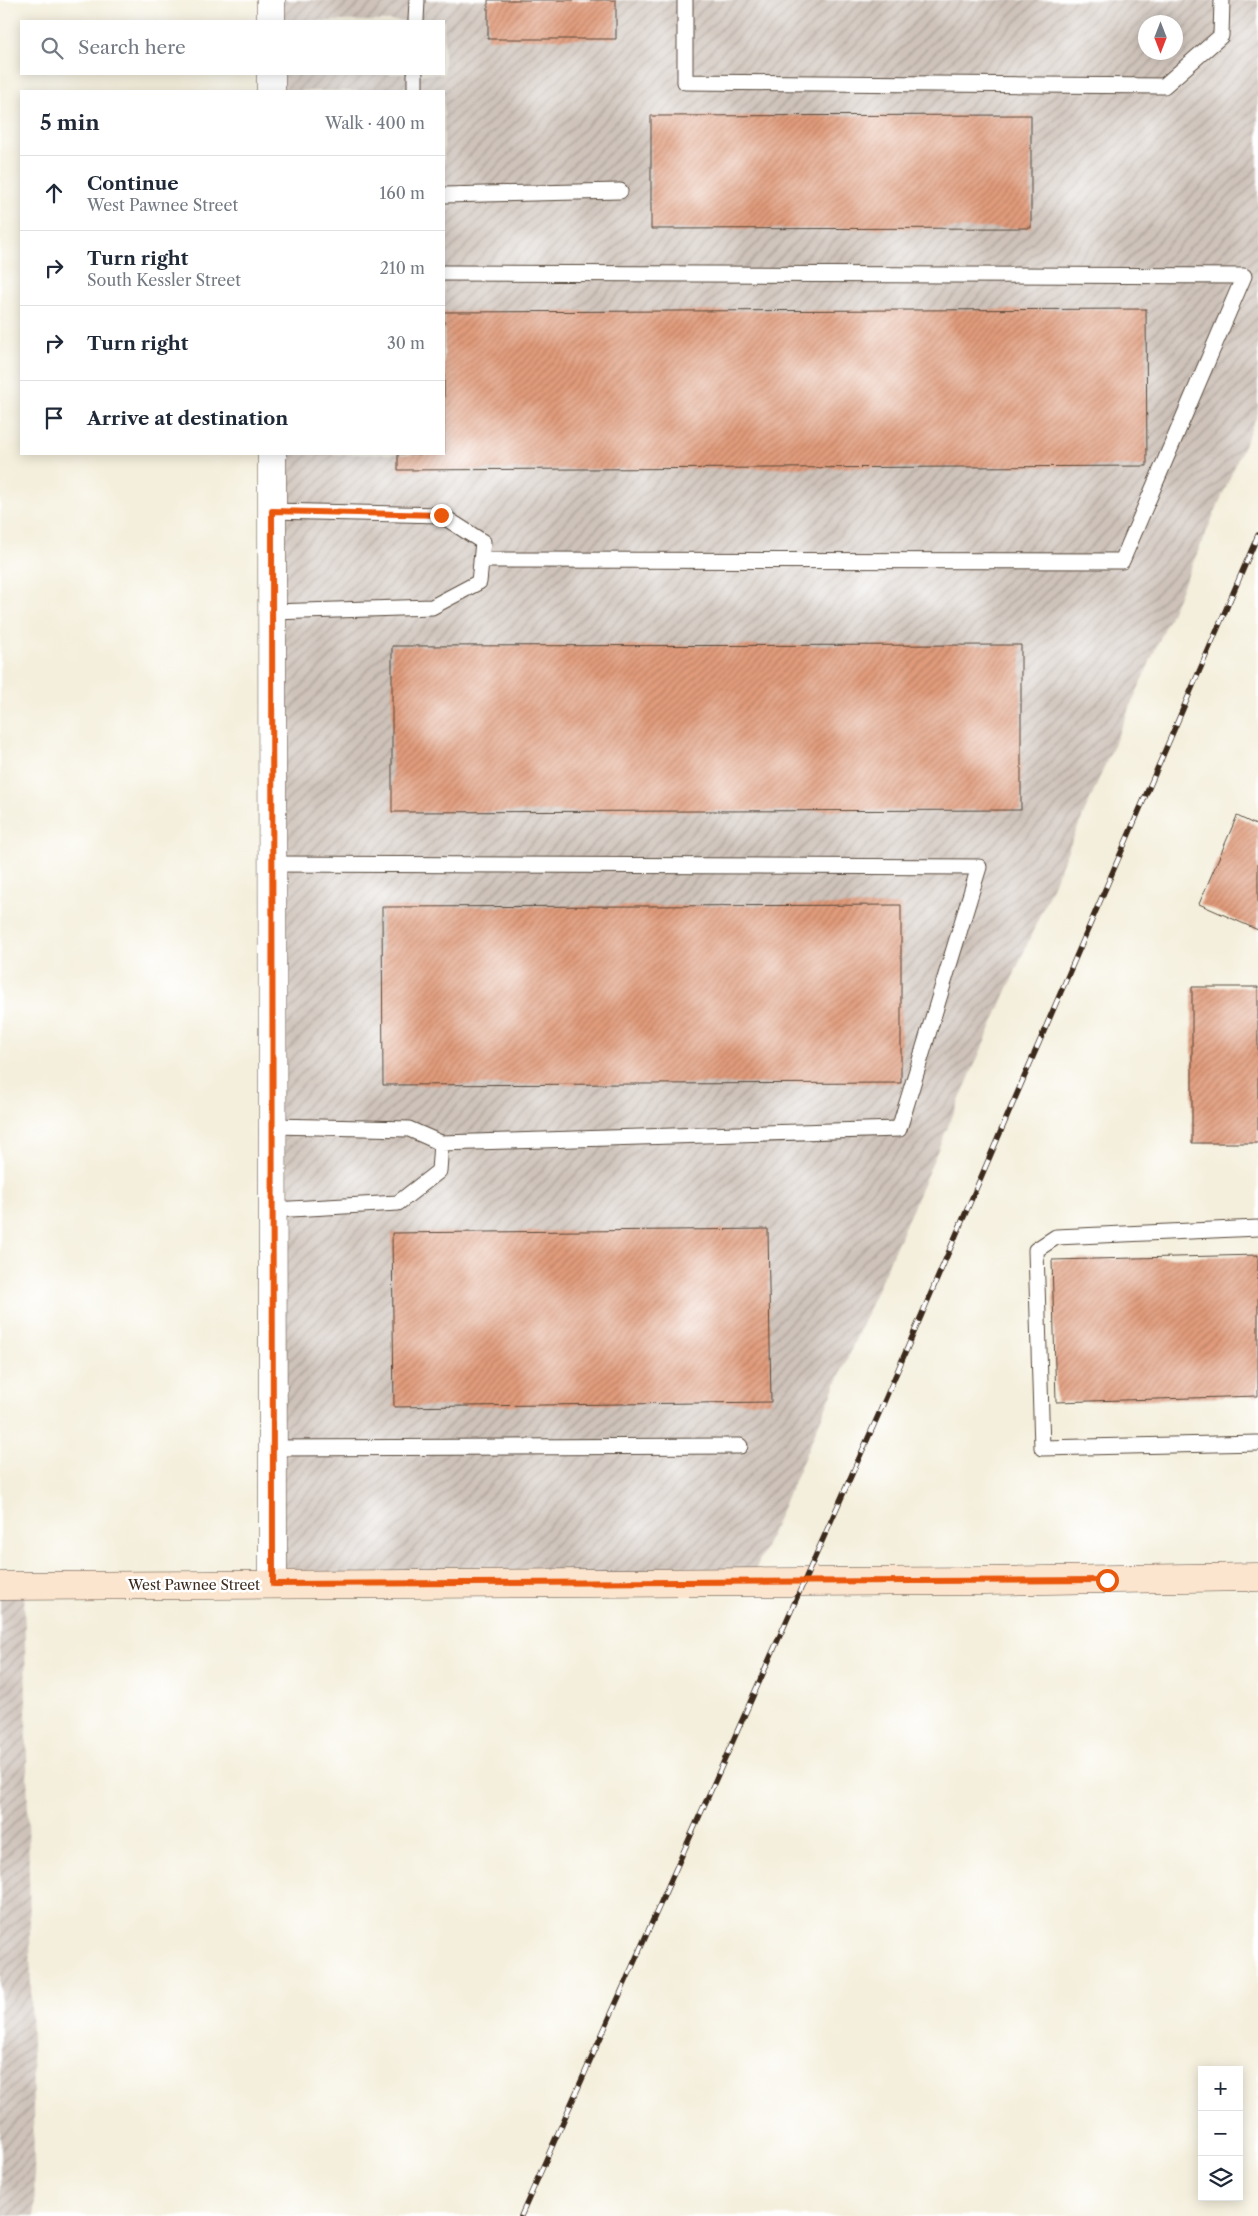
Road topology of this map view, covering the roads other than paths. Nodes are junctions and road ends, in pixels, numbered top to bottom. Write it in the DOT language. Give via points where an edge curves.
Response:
graph roads {
  1 [pos="271,0"];
  2 [pos="417,0"];
  3 [pos="685,0"];
  4 [pos="1222,0"];
  5 [pos="271,20"];
  6 [pos="416,20"];
  7 [pos="271,75"];
  8 [pos="415,75"];
  9 [pos="271,90"];
  10 [pos="415,90"];
  11 [pos="620,191"];
  12 [pos="445,195"];
  13 [pos="445,273"];
  14 [pos="272,455"];
  15 [pos="272,511"];
  16 [pos="481,560"];
  17 [pos="272,612"];
  18 [pos="272,864"];
  19 [pos="273,1126"];
  20 [pos="441,1143"];
  21 [pos="273,1210"];
  22 [pos="1258,1228"];
  23 [pos="1258,1443"];
  24 [pos="740,1446"];
  25 [pos="273,1448"];
  26 [pos="1258,1577"];
  27 [pos="273,1584"];
  28 [pos="0,1586"];
  1 -- 5 [label="street"];
  2 -- 6 [label="lane"];
  3 -- 4 [label="lane" via="685,82 1164,86 1221,36"];
  7 -- 9 [label="street"];
  8 -- 10 [label="lane"];
  11 -- 12 [label="lane"];
  13 -- 16 [label="lane" via="1244,276 1122,561"];
  14 -- 15 [label="street"];
  15 -- 16 [label="lane" via="441,515 483,542"];
  15 -- 17 [label="street"];
  16 -- 17 [label="lane" via="479,582 432,607"];
  17 -- 18 [label="street"];
  18 -- 19 [label="street"];
  18 -- 20 [label="lane" via="980,867 899,1129"];
  19 -- 20 [label="lane" via="410,1129"];
  19 -- 21 [label="street"];
  20 -- 21 [label="lane" via="439,1171 398,1203"];
  21 -- 25 [label="street"];
  22 -- 23 [label="lane" via="1056,1237 1036,1250 1042,1448"];
  24 -- 25 [label="lane"];
  25 -- 27 [label="street"];
  26 -- 27 [label="main road, West Pawnee Street"];
  27 -- 28 [label="main road, West Pawnee Street"];
}
